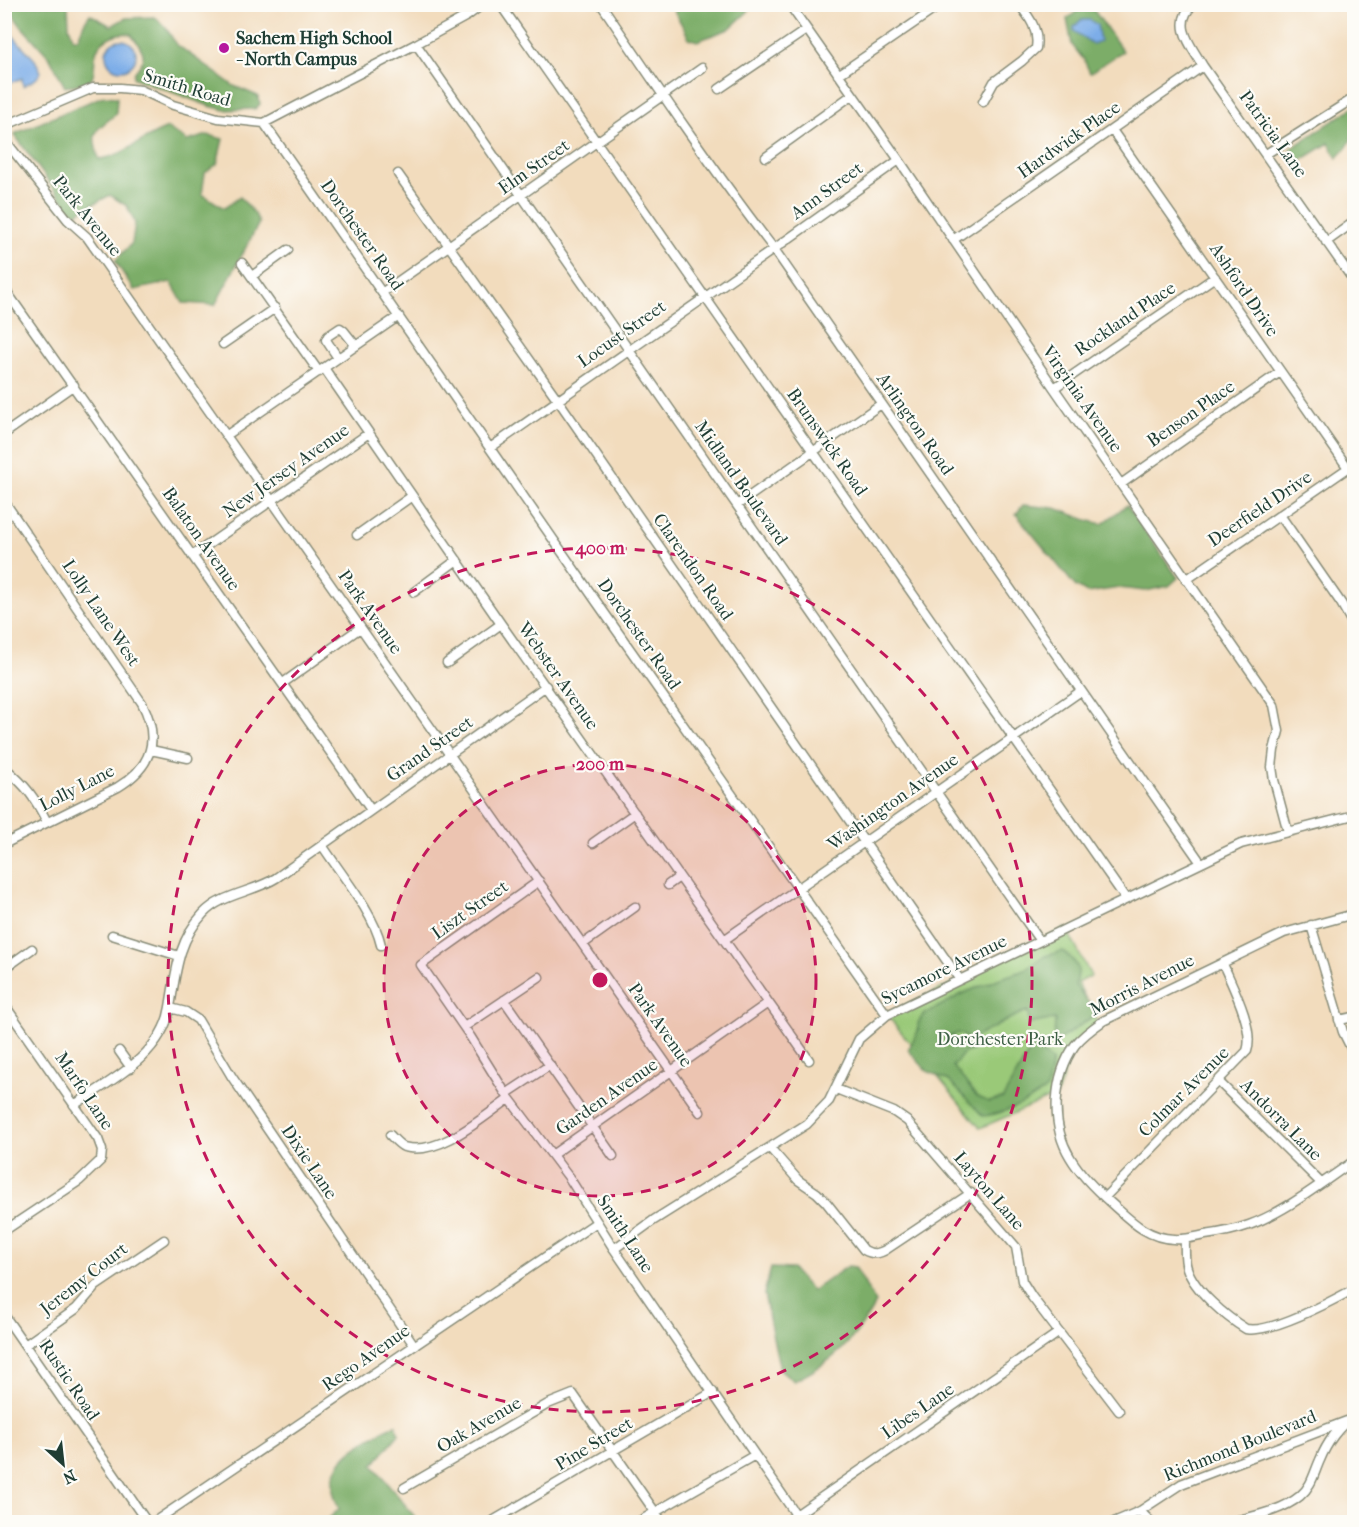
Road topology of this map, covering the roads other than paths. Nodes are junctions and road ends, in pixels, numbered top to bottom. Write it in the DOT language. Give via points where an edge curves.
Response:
graph roads {
  1 [pos="483,4"];
  2 [pos="500,4"];
  3 [pos="601,4"];
  4 [pos="789,4"];
  5 [pos="942,4"];
  6 [pos="1019,4"];
  7 [pos="1194,4"];
  8 [pos="806,30"];
  9 [pos="416,44"];
  10 [pos="1203,66"];
  11 [pos="702,68"];
  12 [pos="838,75"];
  13 [pos="719,89"];
  14 [pos="852,95"];
  15 [pos="663,96"];
  16 [pos="1354,98"];
  17 [pos="983,102"];
  18 [pos="264,123"];
  19 [pos="4,126"];
  20 [pos="1112,130"];
  21 [pos="4,139"];
  22 [pos="597,142"];
  23 [pos="1266,154"];
  24 [pos="766,158"];
  25 [pos="899,160"];
  26 [pos="398,174"];
  27 [pos="521,197"];
  28 [pos="1354,222"];
  29 [pos="953,240"];
  30 [pos="1326,242"];
  31 [pos="450,246"];
  32 [pos="774,249"];
  33 [pos="288,250"];
  34 [pos="242,262"];
  35 [pos="252,276"];
  36 [pos="1215,277"];
  37 [pos="1354,281"];
  38 [pos="4,288"];
  39 [pos="383,292"];
  40 [pos="705,296"];
  41 [pos="274,308"];
  42 [pos="399,316"];
  43 [pos="223,344"];
  44 [pos="356,346"];
  45 [pos="628,350"];
  46 [pos="338,358"];
  47 [pos="322,370"];
  48 [pos="1280,372"];
  49 [pos="74,385"];
  50 [pos="1054,388"];
  51 [pos="558,400"];
  52 [pos="881,404"];
  53 [pos="369,433"];
  54 [pos="4,434"];
  55 [pos="226,435"];
  56 [pos="490,448"];
  57 [pos="813,451"];
  58 [pos="1352,468"];
  59 [pos="1121,484"];
  60 [pos="412,496"];
  61 [pos="273,500"];
  62 [pos="4,501"];
  63 [pos="737,505"];
  64 [pos="1280,515"];
  65 [pos="357,535"];
  66 [pos="192,556"];
  67 [pos="457,560"];
  68 [pos="1186,580"];
  69 [pos="414,592"];
  70 [pos="501,624"];
  71 [pos="1354,626"];
  72 [pos="360,628"];
  73 [pos="447,663"];
  74 [pos="283,683"];
  75 [pos="546,686"];
  76 [pos="1080,691"];
  77 [pos="1013,739"];
  78 [pos="151,750"];
  79 [pos="450,756"];
  80 [pos="188,758"];
  81 [pos="4,767"];
  82 [pos="937,792"];
  83 [pos="371,810"];
  84 [pos="635,813"];
  85 [pos="1354,815"];
  86 [pos="47,822"];
  87 [pos="1288,832"];
  88 [pos="864,842"];
  89 [pos="593,843"];
  90 [pos="4,844"];
  91 [pos="322,845"];
  92 [pos="1201,863"];
  93 [pos="680,877"];
  94 [pos="539,881"];
  95 [pos="668,885"];
  96 [pos="797,889"];
  97 [pos="1126,899"];
  98 [pos="635,907"];
  99 [pos="1354,914"];
  100 [pos="1311,925"];
  101 [pos="112,935"];
  102 [pos="724,940"];
  103 [pos="1040,940"];
  104 [pos="583,944"];
  105 [pos="381,945"];
  106 [pos="32,948"];
  107 [pos="179,956"];
  108 [pos="1223,964"];
  109 [pos="421,965"];
  110 [pos="4,969"];
  111 [pos="539,977"];
  112 [pos="960,980"];
  113 [pos="504,1000"];
  114 [pos="768,1003"];
  115 [pos="4,1004"];
  116 [pos="170,1008"];
  117 [pos="886,1015"];
  118 [pos="1354,1017"];
  119 [pos="1340,1020"];
  120 [pos="464,1028"];
  121 [pos="119,1051"];
  122 [pos="1354,1054"];
  123 [pos="809,1060"];
  124 [pos="550,1065"];
  125 [pos="130,1068"];
  126 [pos="673,1072"];
  127 [pos="1218,1081"];
  128 [pos="836,1089"];
  129 [pos="508,1096"];
  130 [pos="74,1105"];
  131 [pos="700,1112"];
  132 [pos="592,1127"];
  133 [pos="390,1135"];
  134 [pos="770,1148"];
  135 [pos="552,1155"];
  136 [pos="613,1156"];
  137 [pos="1354,1161"];
  138 [pos="1321,1183"];
  139 [pos="970,1193"];
  140 [pos="1105,1197"];
  141 [pos="597,1222"];
  142 [pos="4,1231"];
  143 [pos="1185,1239"];
  144 [pos="164,1240"];
  145 [pos="614,1249"];
  146 [pos="1354,1289"];
  147 [pos="4,1315"];
  148 [pos="1058,1333"];
  149 [pos="25,1345"];
  150 [pos="414,1345"];
  151 [pos="712,1392"];
  152 [pos="1119,1411"];
  153 [pos="1351,1419"];
  154 [pos="614,1451"];
  155 [pos="754,1455"];
  156 [pos="404,1488"];
  157 [pos="1140,1511"];
  158 [pos="656,1512"];
  159 [pos="1265,1513"];
  160 [pos="799,1519"];
  161 [pos="147,1522"];
  162 [pos="154,1522"];
  163 [pos="491,1522"];
  164 [pos="638,1522"];
  165 [pos="662,1522"];
  166 [pos="786,1522"];
  167 [pos="1114,1522"];
  168 [pos="1150,1522"];
  169 [pos="1231,1522"];
  170 [pos="1269,1522"];
  1 -- 9 [label="street"];
  2 -- 22 [label="street, Brunswick Road"];
  3 -- 15 [label="street, Arlington Road"];
  4 -- 8 [label="street, Virginia Avenue"];
  5 -- 12 [label="street"];
  6 -- 17 [label="street" via="1036,32 1036,48 994,82"];
  7 -- 10 [label="street, Patricia Lane" via="1185,13 1183,32"];
  8 -- 12 [label="street, Virginia Avenue"];
  8 -- 13 [label="street"];
  9 -- 18 [label="street"];
  9 -- 27 [label="street, Midland Boulevard"];
  10 -- 20 [label="street, Hardwick Place"];
  10 -- 23 [label="street, Patricia Lane"];
  11 -- 15 [label="street, Elm Street"];
  12 -- 14 [label="street, Virginia Avenue"];
  14 -- 24 [label="street"];
  14 -- 25 [label="street, Virginia Avenue"];
  15 -- 22 [label="street, Elm Street"];
  15 -- 32 [label="street, Arlington Road"];
  16 -- 23 [label="street"];
  18 -- 19 [label="street, Smith Road" via="218,118 141,90 93,88"];
  18 -- 39 [label="street, Dorchester Road"];
  20 -- 29 [label="street, Hardwick Place"];
  20 -- 36 [label="street, Ashford Drive"];
  21 -- 55 [label="street, Park Avenue" via="87,237"];
  22 -- 27 [label="street, Elm Street"];
  22 -- 40 [label="street, Brunswick Road"];
  23 -- 30 [label="street, Patricia Lane"];
  25 -- 29 [label="street, Virginia Avenue"];
  25 -- 32 [label="street, Ann Street"];
  26 -- 31 [label="street, Clarendon Road"];
  27 -- 31 [label="street, Elm Street"];
  27 -- 45 [label="street, Midland Boulevard"];
  28 -- 30 [label="street"];
  29 -- 50 [label="street, Virginia Avenue"];
  30 -- 37 [label="street, Patricia Lane"];
  31 -- 39 [label="street, Elm Street"];
  31 -- 51 [label="street, Clarendon Road"];
  32 -- 40 [label="street, Locust Street"];
  32 -- 52 [label="street, Arlington Road"];
  33 -- 35 [label="street"];
  34 -- 35 [label="street, Webster Avenue"];
  35 -- 41 [label="street, Webster Avenue"];
  36 -- 48 [label="street, Ashford Drive"];
  36 -- 50 [label="street, Rockland Place"];
  38 -- 49 [label="street, Balaton Avenue"];
  39 -- 42 [label="street, Dorchester Road"];
  40 -- 45 [label="street, Locust Street"];
  40 -- 57 [label="street, Brunswick Road"];
  41 -- 43 [label="street"];
  41 -- 47 [label="street, Webster Avenue"];
  42 -- 44 [label="street"];
  42 -- 56 [label="street, Dorchester Road"];
  44 -- 46 [label="street"];
  44 -- 46 [label="street" via="340,328 333,332 326,340"];
  45 -- 51 [label="street, Locust Street"];
  45 -- 63 [label="street, Midland Boulevard"];
  46 -- 47 [label="street"];
  47 -- 53 [label="street, Webster Avenue"];
  47 -- 55 [label="street"];
  48 -- 58 [label="street, Ashford Drive"];
  48 -- 59 [label="street, Benson Place"];
  49 -- 54 [label="street"];
  49 -- 66 [label="street, Balaton Avenue"];
  50 -- 59 [label="street, Virginia Avenue"];
  51 -- 56 [label="street, Locust Street"];
  51 -- 88 [label="street, Clarendon Road"];
  52 -- 57 [label="street"];
  52 -- 76 [label="street, Arlington Road"];
  53 -- 60 [label="street, Webster Avenue"];
  53 -- 61 [label="street, New Jersey Avenue"];
  55 -- 61 [label="street, Park Avenue"];
  56 -- 96 [label="street, Dorchester Road"];
  57 -- 63 [label="street"];
  57 -- 77 [label="street, Brunswick Road"];
  58 -- 64 [label="street, Deerfield Drive"];
  59 -- 68 [label="street, Virginia Avenue"];
  60 -- 65 [label="street"];
  60 -- 67 [label="street, Webster Avenue"];
  61 -- 66 [label="street, New Jersey Avenue"];
  61 -- 72 [label="street, Park Avenue"];
  62 -- 78 [label="street, Lolly Lane West" via="142,703 151,724"];
  63 -- 82 [label="street, Midland Boulevard"];
  64 -- 68 [label="street, Deerfield Drive"];
  64 -- 71 [label="street"];
  66 -- 74 [label="street, Balaton Avenue"];
  67 -- 69 [label="street"];
  67 -- 70 [label="street, Webster Avenue"];
  68 -- 87 [label="street, Virginia Avenue" via="1274,705 1279,731 1272,767"];
  70 -- 73 [label="street"];
  70 -- 75 [label="street, Webster Avenue"];
  72 -- 74 [label="street"];
  72 -- 79 [label="street, Park Avenue"];
  74 -- 83 [label="street, Balaton Avenue"];
  75 -- 79 [label="street, Grand Street"];
  75 -- 84 [label="street, Webster Avenue"];
  76 -- 77 [label="street, Washington Avenue"];
  76 -- 92 [label="street, Arlington Road"];
  77 -- 82 [label="street, Washington Avenue"];
  77 -- 97 [label="street, Brunswick Road"];
  78 -- 80 [label="street"];
  78 -- 86 [label="street, Lolly Lane" via="138,772 126,782"];
  79 -- 83 [label="street, Grand Street"];
  79 -- 94 [label="street, Park Avenue"];
  81 -- 86 [label="street" via="27,787"];
  82 -- 88 [label="street, Washington Avenue"];
  82 -- 103 [label="street, Midland Boulevard"];
  83 -- 91 [label="street, Grand Street"];
  84 -- 89 [label="street"];
  84 -- 93 [label="street, Webster Avenue"];
  85 -- 87 [label="street, Sycamore Avenue"];
  86 -- 90 [label="street, Lolly Lane"];
  87 -- 92 [label="street, Sycamore Avenue" via="1240,844"];
  88 -- 96 [label="street, Washington Avenue"];
  88 -- 112 [label="street, Clarendon Road"];
  91 -- 105 [label="street" via="370,918"];
  91 -- 107 [label="street" via="269,883 208,909"];
  92 -- 97 [label="street, Sycamore Avenue"];
  93 -- 95 [label="street"];
  93 -- 102 [label="street, Webster Avenue"];
  94 -- 104 [label="street, Park Avenue"];
  94 -- 109 [label="street, Liszt Street"];
  96 -- 102 [label="street, Washington Avenue"];
  96 -- 117 [label="street, Dorchester Road"];
  97 -- 103 [label="street, Sycamore Avenue"];
  98 -- 104 [label="street"];
  99 -- 100 [label="street, Morris Avenue"];
  100 -- 108 [label="street, Morris Avenue" via="1284,933"];
  100 -- 119 [label="street"];
  101 -- 107 [label="street"];
  102 -- 114 [label="street, Webster Avenue"];
  103 -- 112 [label="street, Sycamore Avenue"];
  104 -- 126 [label="street, Park Avenue"];
  106 -- 110 [label="street"];
  107 -- 116 [label="street"];
  108 -- 127 [label="street, Colmar Avenue" via="1248,1028 1250,1044 1243,1057"];
  108 -- 140 [label="street, Morris Avenue" via="1103,1021 1081,1038 1067,1060 1057,1095 1058,1126 1070,1158"];
  109 -- 120 [label="street, Smith Lane"];
  111 -- 113 [label="street"];
  112 -- 117 [label="street, Sycamore Avenue"];
  113 -- 120 [label="street"];
  113 -- 124 [label="street"];
  114 -- 123 [label="street, Webster Avenue"];
  114 -- 126 [label="street, Garden Avenue"];
  115 -- 130 [label="street, Marfo Lane"];
  116 -- 125 [label="street" via="154,1041"];
  116 -- 150 [label="street, Dixie Lane" via="198,1020 232,1077"];
  117 -- 128 [label="street, Sycamore Avenue" via="859,1039"];
  118 -- 119 [label="street"];
  119 -- 122 [label="street"];
  120 -- 129 [label="street, Smith Lane"];
  121 -- 125 [label="street"];
  124 -- 129 [label="street"];
  124 -- 132 [label="street"];
  125 -- 130 [label="street"];
  126 -- 131 [label="street, Park Avenue"];
  126 -- 132 [label="street, Garden Avenue"];
  127 -- 138 [label="street, Andorra Lane"];
  127 -- 140 [label="street, Colmar Avenue"];
  128 -- 134 [label="street, Sycamore Avenue" via="807,1124"];
  128 -- 139 [label="street, Layton Lane" via="907,1121"];
  129 -- 133 [label="street" via="460,1133 434,1145 402,1146"];
  129 -- 135 [label="street, Smith Lane"];
  130 -- 142 [label="street, Marfo Lane" via="98,1139 101,1160 79,1181"];
  132 -- 135 [label="street, Garden Avenue"];
  132 -- 136 [label="street"];
  134 -- 139 [label="street" via="798,1180 826,1202 864,1250 875,1254"];
  134 -- 145 [label="street, Sycamore Avenue"];
  135 -- 141 [label="street, Smith Lane"];
  137 -- 138 [label="street, Morris Avenue"];
  138 -- 143 [label="street, Morris Avenue" via="1250,1224"];
  139 -- 148 [label="street, Layton Lane" via="1016,1247 1022,1281"];
  140 -- 143 [label="street, Morris Avenue" via="1144,1231 1162,1238"];
  141 -- 145 [label="street, Smith Lane"];
  141 -- 150 [label="street, Rego Avenue"];
  143 -- 146 [label="street" via="1185,1263 1194,1283 1246,1329 1266,1328"];
  144 -- 149 [label="street, Jeremy Court" via="96,1286 76,1309"];
  145 -- 151 [label="street, Smith Lane"];
  147 -- 149 [label="street, Rustic Road"];
  148 -- 152 [label="street, Layton Lane"];
  148 -- 160 [label="street, Libes Lane"];
  149 -- 161 [label="street, Rustic Road"];
  150 -- 162 [label="street, Rego Avenue"];
  151 -- 154 [label="street, Pine Street"];
  151 -- 155 [label="street, Smith Lane"];
  153 -- 157 [label="street, Richmond Boulevard" via="1181,1484"];
  153 -- 159 [label="street" via="1325,1449 1307,1490"];
  154 -- 156 [label="street, Oak Avenue" via="573,1394 548,1404"];
  154 -- 158 [label="street"];
  154 -- 163 [label="street, Pine Street"];
  155 -- 158 [label="street"];
  155 -- 160 [label="street, Smith Lane"];
  157 -- 167 [label="street, Richmond Boulevard"];
  157 -- 168 [label="street"];
  158 -- 164 [label="street"];
  158 -- 165 [label="street"];
  159 -- 169 [label="street"];
  159 -- 170 [label="street"];
  160 -- 166 [label="street, Libes Lane"];
}
